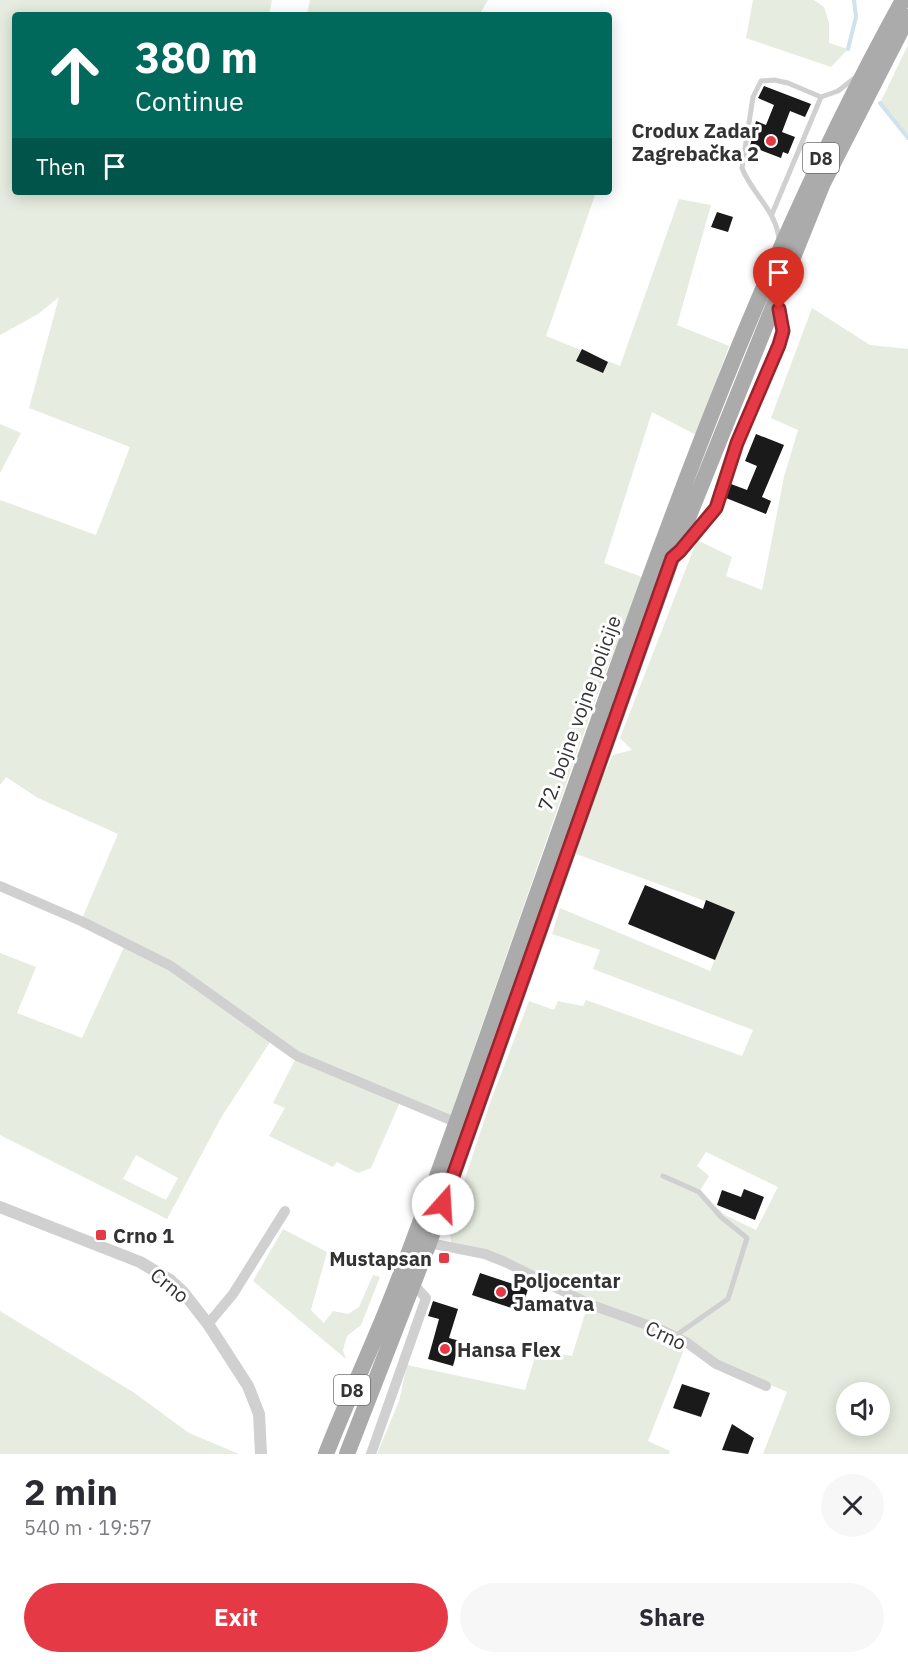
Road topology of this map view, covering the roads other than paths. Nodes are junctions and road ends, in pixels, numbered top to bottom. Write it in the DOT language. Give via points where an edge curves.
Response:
graph roads {
  1 [pos="903,0"];
  2 [pos="908,17"];
  3 [pos="866,68"];
  4 [pos="821,97"];
  5 [pos="772,214"];
  6 [pos="780,250"];
  7 [pos="0,886"];
  8 [pos="455,1122"];
  9 [pos="663,1176"];
  10 [pos="0,1207"];
  11 [pos="285,1211"];
  12 [pos="429,1243"];
  13 [pos="414,1285"];
  14 [pos="208,1324"];
  15 [pos="675,1336"];
  16 [pos="766,1386"];
  17 [pos="334,1433"];
  18 [pos="262,1451"];
  19 [pos="318,1454"];
  20 [pos="326,1454"];
  21 [pos="347,1454"];
  22 [pos="371,1454"];
  1 -- 3 [label="main road, 72. bojne vojne policije / D8"];
  2 -- 12 [label="main road, 72. bojne vojne policije / D8" via="823,183 672,558"];
  3 -- 4 [label="lane" via="838,91"];
  3 -- 6 [label="main road, 72. bojne vojne policije / D8"];
  4 -- 5 [label="lane"];
  4 -- 5 [label="lane" via="774,80 758,85 742,168"];
  5 -- 6 [label="lane"];
  6 -- 8 [label="main road, 72. bojne vojne policije / D8" via="688,474"];
  7 -- 8 [label="street" via="171,966 297,1056"];
  8 -- 17 [label="main road, 72. bojne vojne policije / D8" via="393,1292"];
  9 -- 15 [label="lane" via="699,1192 747,1238 728,1299"];
  10 -- 14 [label="street, Crno" via="140,1262 170,1280"];
  11 -- 14 [label="street" via="233,1294"];
  12 -- 13 [label="main road, 72. bojne vojne policije / D8"];
  12 -- 15 [label="street, Crno" via="484,1254 588,1304"];
  13 -- 21 [label="main road, 72. bojne vojne policije / D8"];
  13 -- 22 [label="street" via="426,1298"];
  14 -- 18 [label="street, Crno" via="254,1400"];
  15 -- 16 [label="street, Crno" via="716,1364"];
  17 -- 19 [label="street"];
  17 -- 20 [label="main road, 72. bojne vojne policije / D8"];
}
